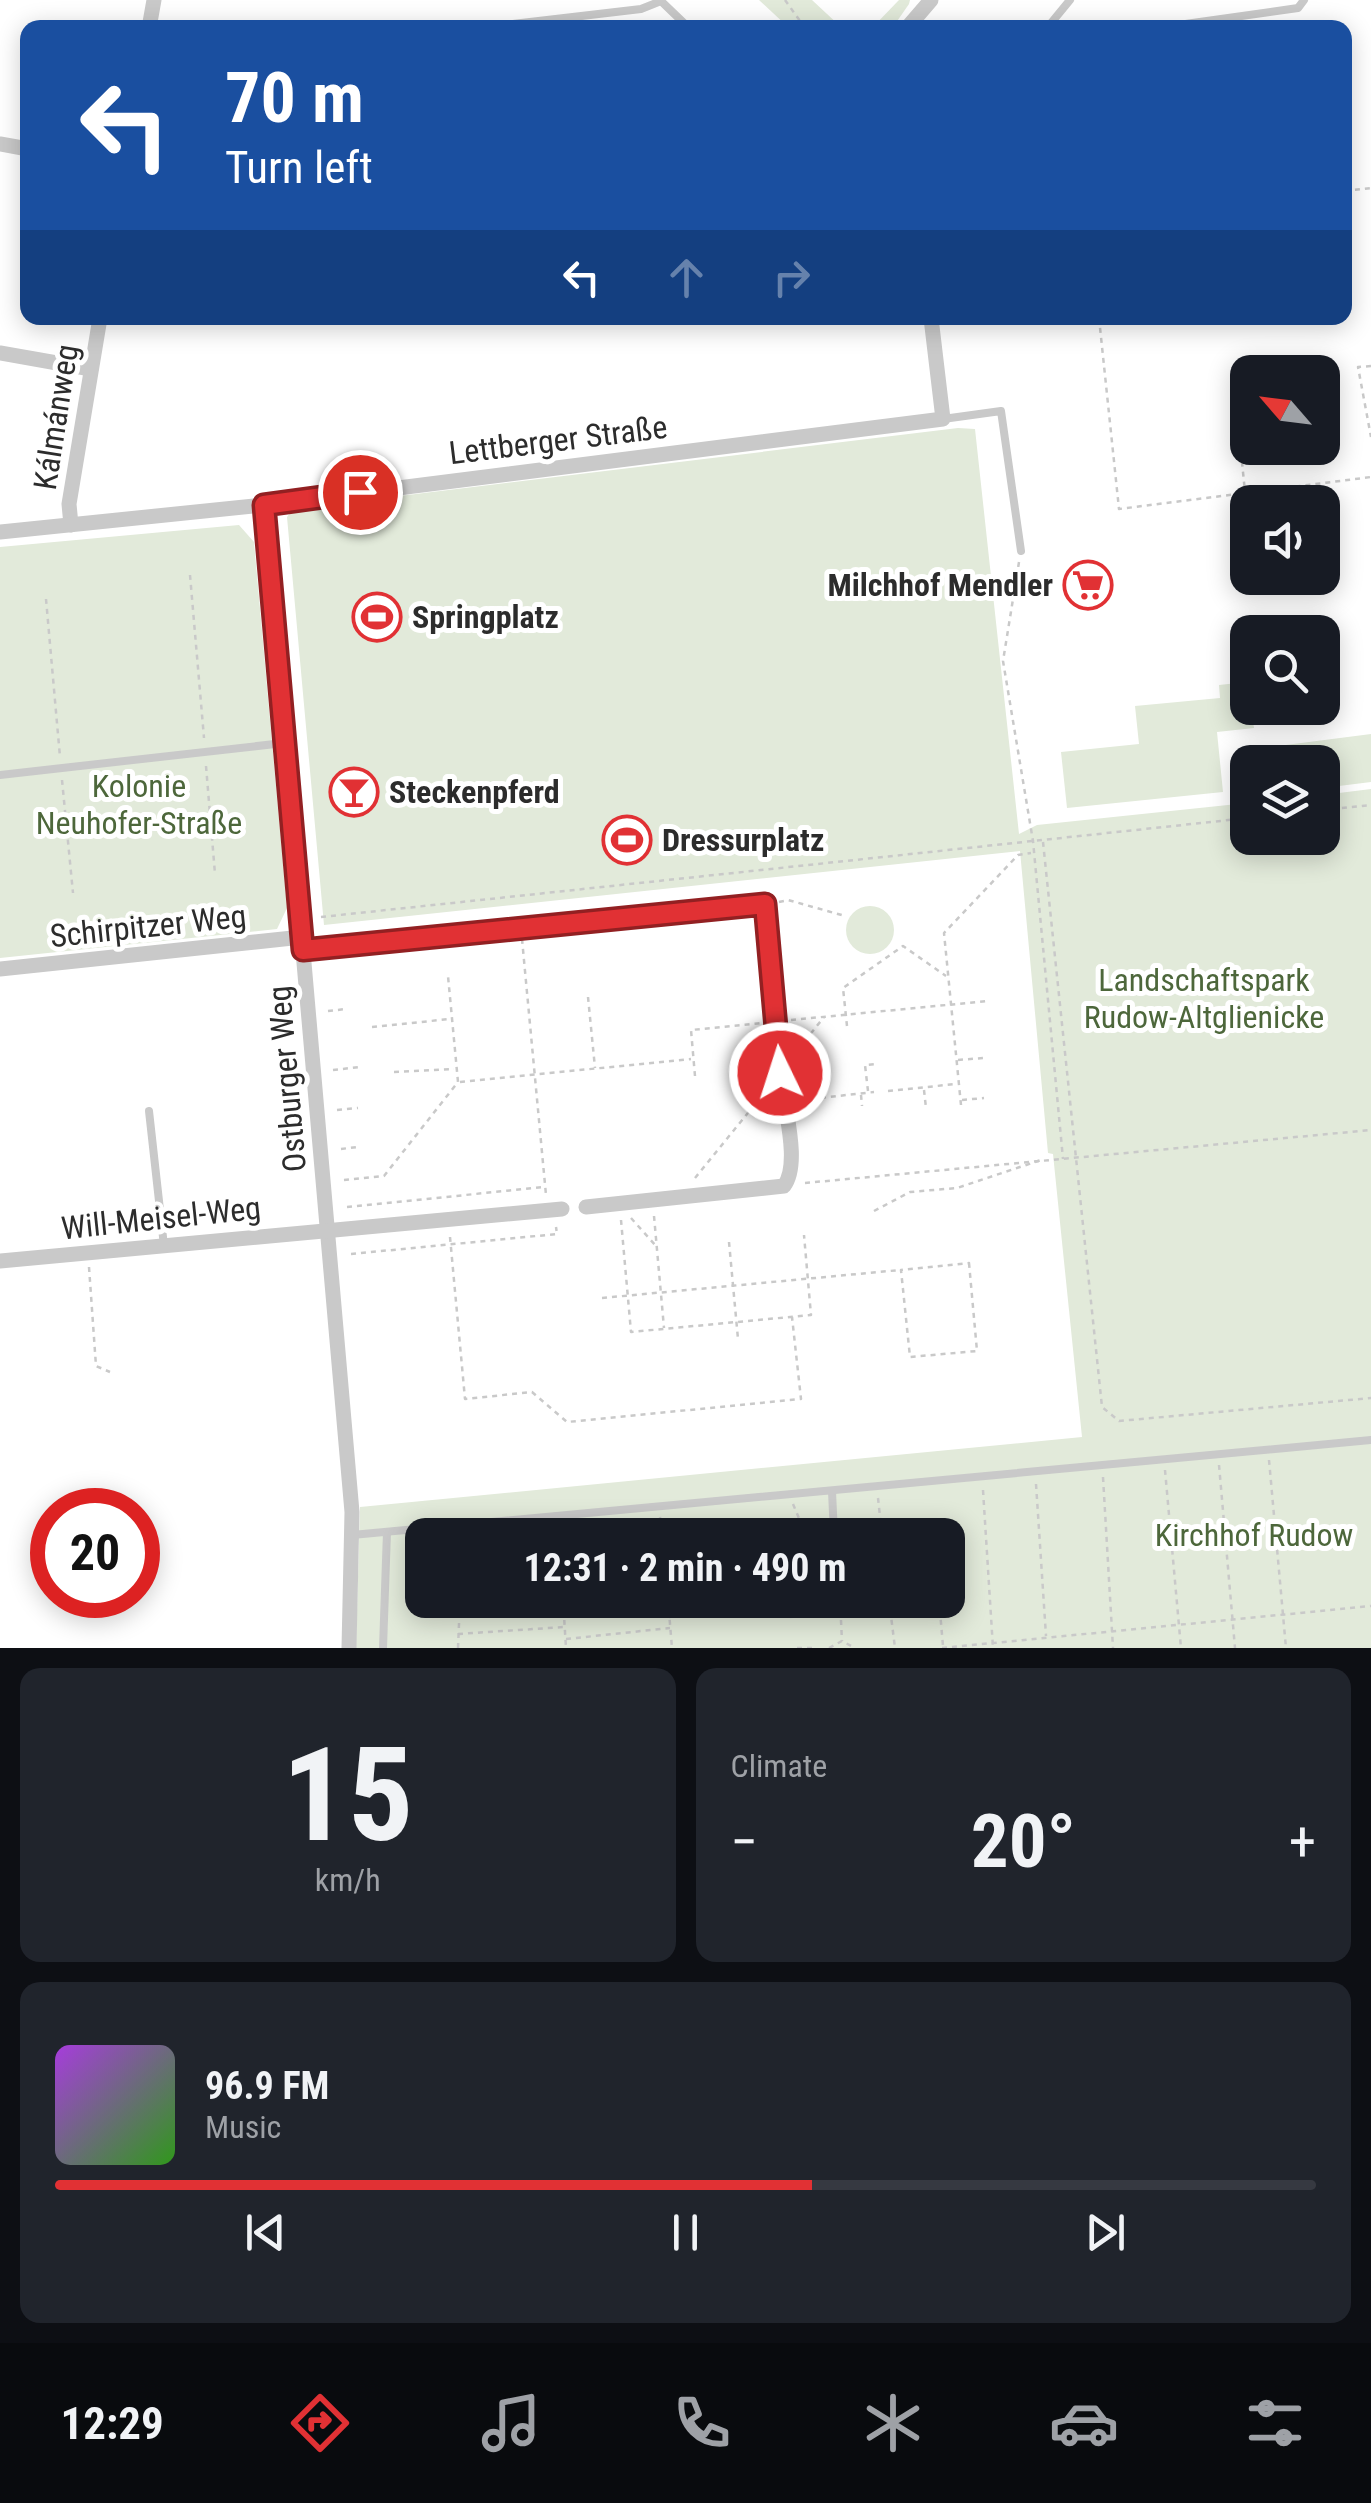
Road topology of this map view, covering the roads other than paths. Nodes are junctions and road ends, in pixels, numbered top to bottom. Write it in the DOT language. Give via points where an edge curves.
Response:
graph roads {
  1 [pos="661,0"];
  2 [pos="930,0"];
  3 [pos="1070,0"];
  4 [pos="1304,0"];
  5 [pos="547,20"];
  6 [pos="681,20"];
  7 [pos="914,20"];
  8 [pos="1054,20"];
  9 [pos="1213,20"];
  10 [pos="99,325"];
  11 [pos="932,325"];
  12 [pos="0,353"];
  13 [pos="91,369"];
  14 [pos="943,419"];
  15 [pos="264,505"];
  16 [pos="71,525"];
  17 [pos="0,532"];
  18 [pos="1021,551"];
  19 [pos="285,743"];
  20 [pos="0,775"];
  21 [pos="302,943"];
  22 [pos="0,969"];
  23 [pos="784,1098"];
  24 [pos="149,1111"];
  25 [pos="586,1207"];
  26 [pos="555,1210"];
  27 [pos="328,1230"];
  28 [pos="164,1246"];
  29 [pos="0,1261"];
  30 [pos="1371,1440"];
  31 [pos="832,1490"];
  32 [pos="833,1518"];
  33 [pos="387,1532"];
  34 [pos="352,1535"];
  35 [pos="348,1648"];
  36 [pos="382,1648"];
  1 -- 5 [label="lane" via="641,9"];
  1 -- 6 [label="lane"];
  2 -- 7 [label="street"];
  3 -- 8 [label="lane"];
  4 -- 9 [label="lane" via="1298,8"];
  10 -- 13 [label="street, Kálmánweg"];
  11 -- 14 [label="street"];
  12 -- 13 [label="street"];
  13 -- 16 [label="street, Kálmánweg"];
  14 -- 15 [label="street, Lettberger Straße"];
  14 -- 18 [label="lane" via="1001,411"];
  15 -- 16 [label="street, Lettberger Straße"];
  15 -- 19 [label="street, Ostburger Weg"];
  16 -- 17 [label="street, Lettberger Straße"];
  19 -- 20 [label="lane"];
  19 -- 21 [label="street, Ostburger Weg"];
  21 -- 22 [label="street, Schirpitzer Weg"];
  21 -- 23 [label="lane" via="765,904"];
  21 -- 27 [label="street, Ostburger Weg"];
  23 -- 25 [label="street" via="790,1153 784,1186"];
  24 -- 28 [label="lane"];
  26 -- 27 [label="street, Will-Meisel-Weg"];
  27 -- 28 [label="street, Will-Meisel-Weg"];
  27 -- 34 [label="street, Ostburger Weg"];
  28 -- 29 [label="street, Will-Meisel-Weg"];
  30 -- 31 [label="lane"];
  31 -- 32 [label="lane"];
  31 -- 33 [label="lane"];
  33 -- 34 [label="lane"];
  33 -- 36 [label="lane"];
  34 -- 35 [label="street, Ostburger Weg"];
}
